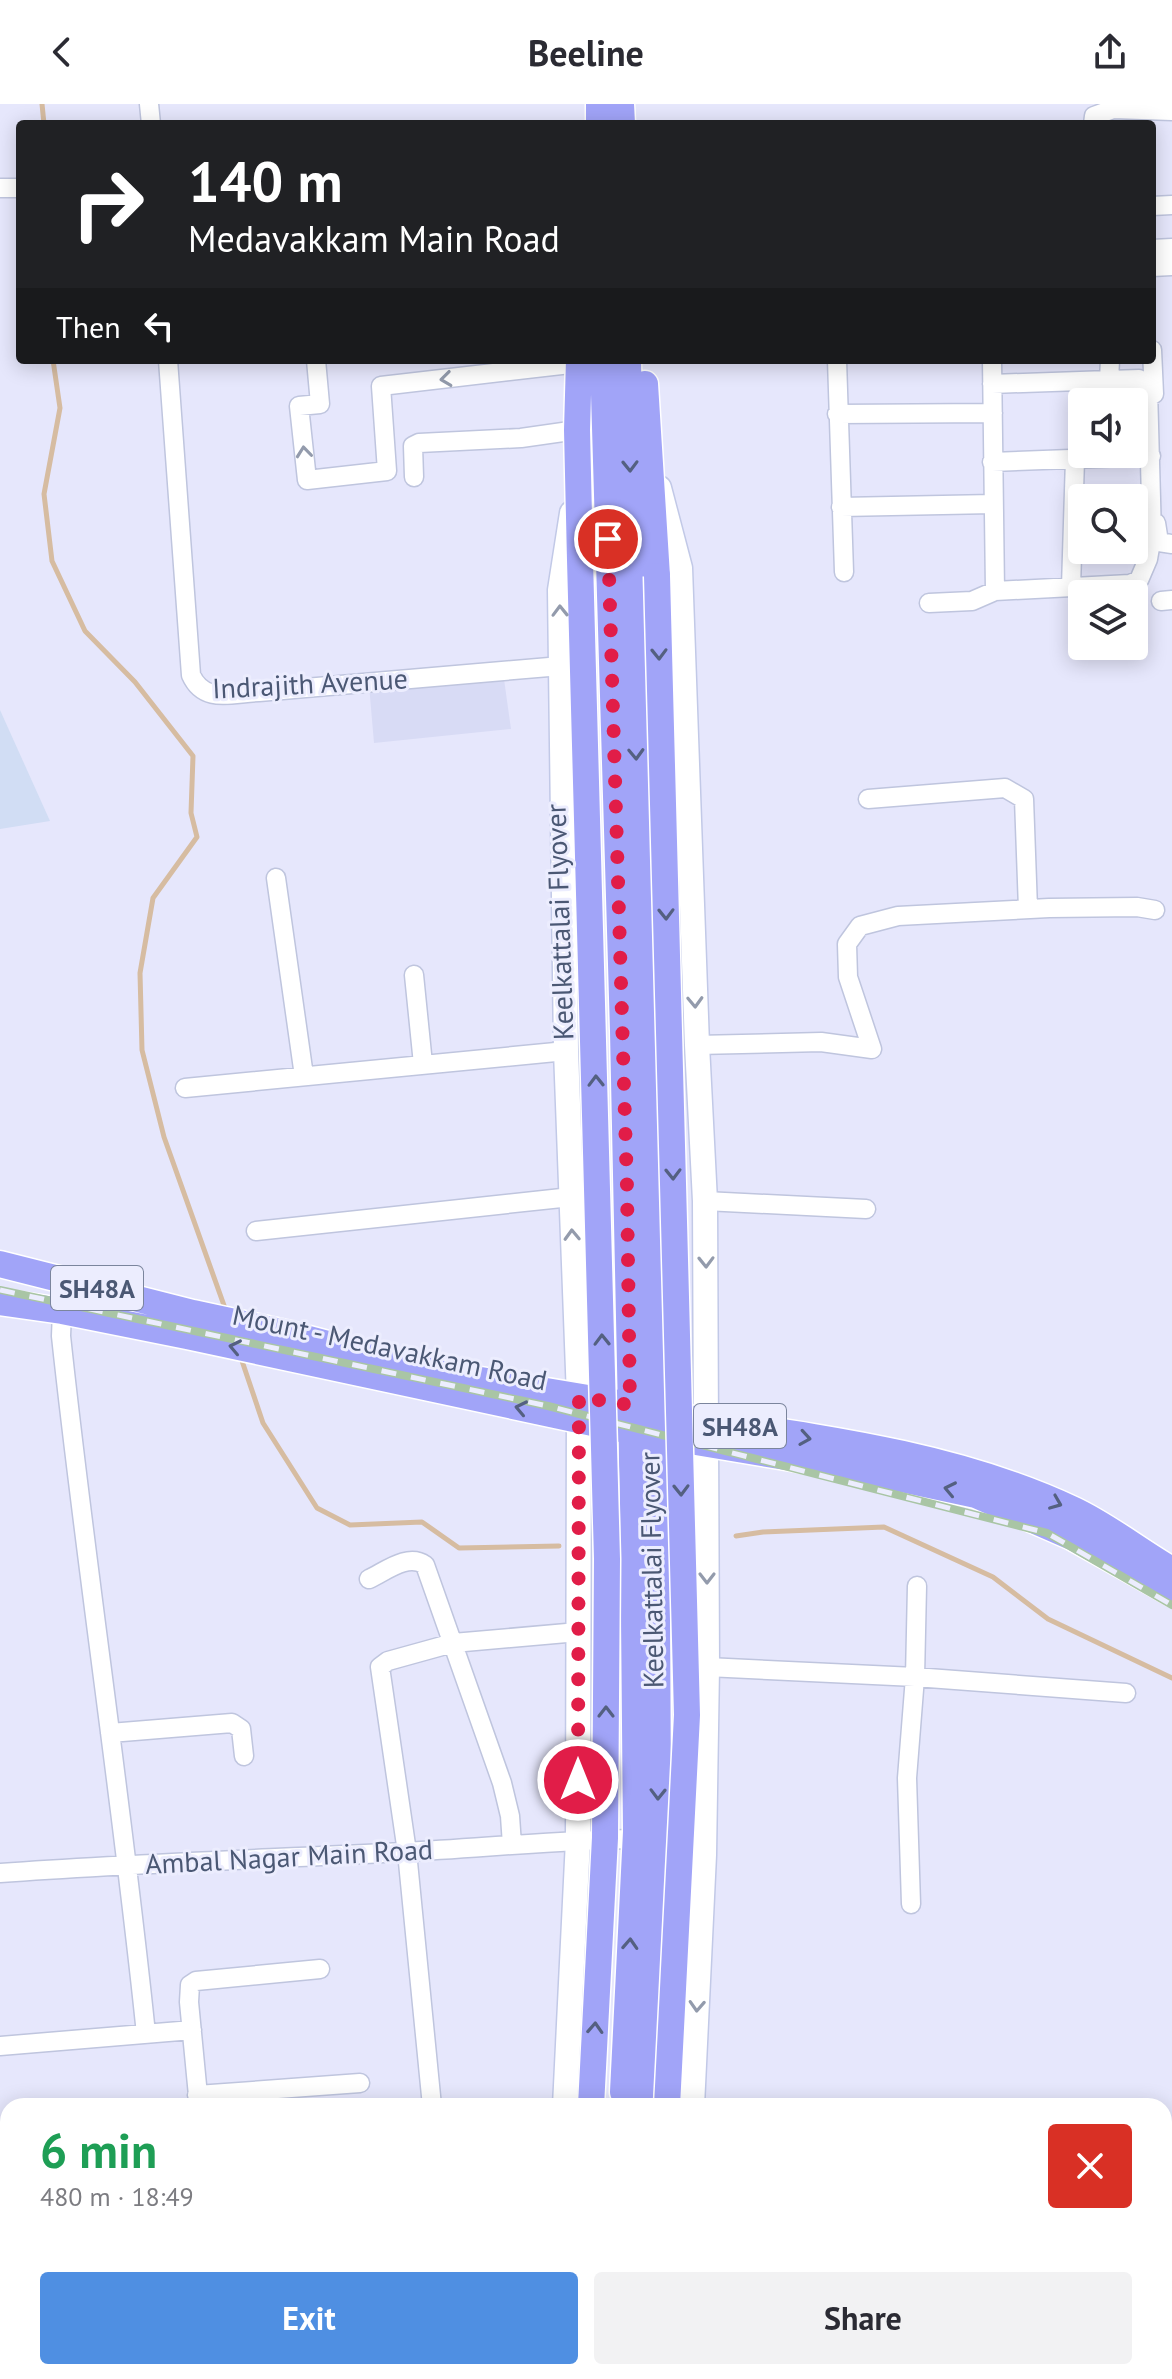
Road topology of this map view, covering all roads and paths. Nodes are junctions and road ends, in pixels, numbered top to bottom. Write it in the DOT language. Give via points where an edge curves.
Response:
graph roads {
  1 [pos="1172,111"];
  2 [pos="1094,120"];
  3 [pos="1159,349"];
  4 [pos="168,364"];
  5 [pos="316,364"];
  6 [pos="537,364"];
  7 [pos="587,364"];
  8 [pos="587,364"];
  9 [pos="628,364"];
  10 [pos="643,364"];
  11 [pos="837,364"];
  12 [pos="992,364"];
  13 [pos="1110,364"];
  14 [pos="1109,380"];
  15 [pos="992,384"];
  16 [pos="993,413"];
  17 [pos="837,414"];
  18 [pos="577,430"];
  19 [pos="649,452"];
  20 [pos="1148,456"];
  21 [pos="1151,456"];
  22 [pos="1068,459"];
  23 [pos="992,462"];
  24 [pos="579,467"];
  25 [pos="1075,468"];
  26 [pos="414,477"];
  27 [pos="993,504"];
  28 [pos="841,507"];
  29 [pos="1172,544"];
  30 [pos="844,572"];
  31 [pos="1071,580"];
  32 [pos="1139,580"];
  33 [pos="1068,587"];
  34 [pos="995,591"];
  35 [pos="929,603"];
  36 [pos="561,666"];
  37 [pos="868,799"];
  38 [pos="276,878"];
  39 [pos="1028,909"];
  40 [pos="1155,910"];
  41 [pos="414,975"];
  42 [pos="697,1045"];
  43 [pos="566,1051"];
  44 [pos="423,1064"];
  45 [pos="304,1076"];
  46 [pos="185,1088"];
  47 [pos="571,1197"];
  48 [pos="705,1201"];
  49 [pos="866,1209"];
  50 [pos="256,1231"];
  51 [pos="0,1264"];
  52 [pos="0,1302"];
  53 [pos="62,1311"];
  54 [pos="190,1325"];
  55 [pos="579,1408"];
  56 [pos="643,1421"];
  57 [pos="707,1433"];
  58 [pos="1172,1570"];
  59 [pos="369,1579"];
  60 [pos="917,1586"];
  61 [pos="1172,1593"];
  62 [pos="578,1632"];
  63 [pos="453,1643"];
  64 [pos="707,1667"];
  65 [pos="915,1677"];
  66 [pos="1126,1693"];
  67 [pos="110,1733"];
  68 [pos="244,1756"];
  69 [pos="635,1839"];
  70 [pos="578,1840"];
  71 [pos="512,1845"];
  72 [pos="407,1852"];
  73 [pos="129,1864"];
  74 [pos="0,1873"];
  75 [pos="911,1904"];
  76 [pos="320,1969"];
  77 [pos="192,2030"];
  78 [pos="146,2034"];
  79 [pos="0,2046"];
  80 [pos="360,2083"];
  81 [pos="198,2098"];
  82 [pos="217,2098"];
  83 [pos="431,2098"];
  84 [pos="565,2098"];
  85 [pos="591,2098"];
  86 [pos="622,2098"];
  87 [pos="640,2098"];
  88 [pos="667,2098"];
  89 [pos="692,2098"];
  1 -- 2 [label="street" via="1113,109"];
  3 -- 29 [label="street" via="1156,535 1159,542"];
  4 -- 36 [label="street, Indrajith Avenue" via="191,675 197,688 209,695 246,693"];
  6 -- 5 [label="street, one-way" via="381,386 387,471 307,480 299,406 320,404"];
  7 -- 56 [label="main road"];
  8 -- 18 [label="main road, Keelkattalai Flyover"];
  9 -- 56 [label="main road, one-way"];
  10 -- 19 [label="main road, Keelkattalai Flyover"];
  11 -- 17 [label="street"];
  12 -- 15 [label="street"];
  13 -- 14 [label="street"];
  14 -- 15 [label="street"];
  14 -- 21 [label="street" via="1147,383"];
  15 -- 16 [label="street"];
  16 -- 17 [label="street"];
  16 -- 23 [label="street"];
  17 -- 28 [label="street"];
  18 -- 24 [label="main road, Keelkattalai Flyover"];
  18 -- 26 [label="street" via="419,443 411,455"];
  19 -- 42 [label="street, one-way" via="680,568"];
  19 -- 88 [label="main road, Keelkattalai Flyover, one-way, bridge" via="657,576 687,1715"];
  20 -- 21 [label="street"];
  21 -- 32 [label="street" via="1152,536"];
  22 -- 23 [label="street"];
  23 -- 27 [label="street"];
  36 -- 24 [label="street, one-way" via="560,590"];
  85 -- 24 [label="main road, Keelkattalai Flyover, one-way, bridge" via="605,1838 607,1559"];
  25 -- 31 [label="street"];
  27 -- 28 [label="street"];
  27 -- 34 [label="street"];
  28 -- 30 [label="street"];
  33 -- 34 [label="street"];
  34 -- 35 [label="street" via="972,601"];
  36 -- 43 [label="street"];
  37 -- 39 [label="street" via="1005,788 1016,793 1024,799"];
  38 -- 45 [label="street"];
  39 -- 40 [label="street"];
  39 -- 42 [label="street" via="898,916 860,926 847,944 848,977 872,1049 821,1042"];
  41 -- 44 [label="street"];
  42 -- 48 [label="street"];
  43 -- 44 [label="street"];
  43 -- 47 [label="street"];
  44 -- 45 [label="street"];
  45 -- 46 [label="street"];
  47 -- 50 [label="street"];
  55 -- 47 [label="street, one-way"];
  48 -- 49 [label="street"];
  48 -- 57 [label="street, one-way"];
  51 -- 54 [label="main road, Mount - Medavakkam Road / SH48A"];
  52 -- 53 [label="main road, Mount - Medavakkam Road / SH48A"];
  53 -- 54 [label="main road, Mount - Medavakkam Road / SH48A"];
  53 -- 67 [label="street" via="80,1516"];
  54 -- 55 [label="main road, Mount - Medavakkam Road / SH48A" via="439,1373"];
  55 -- 56 [label="main road, SH48A"];
  55 -- 62 [label="street"];
  56 -- 57 [label="main road, SH48A"];
  56 -- 69 [label="main road"];
  56 -- 87 [label="main road, one-way" via="658,1798"];
  57 -- 58 [label="main road, SH48A, one-way" via="890,1451 981,1473 1075,1511"];
  61 -- 57 [label="main road, SH48A, one-way" via="1072,1537 976,1495"];
  57 -- 64 [label="street, one-way"];
  59 -- 63 [label="street" via="407,1561 425,1565"];
  60 -- 65 [label="street"];
  62 -- 63 [label="street"];
  62 -- 70 [label="street"];
  63 -- 71 [label="street" via="502,1783"];
  63 -- 72 [label="street" via="380,1667"];
  64 -- 65 [label="street"];
  64 -- 89 [label="street, one-way"];
  65 -- 66 [label="street"];
  65 -- 75 [label="street" via="907,1778"];
  67 -- 68 [label="street" via="232,1723 241,1729"];
  67 -- 73 [label="street"];
  69 -- 70 [label="street, Ambal Nagar Main Road"];
  86 -- 69 [label="main road, one-way"];
  70 -- 71 [label="street, Ambal Nagar Main Road"];
  70 -- 84 [label="street"];
  71 -- 72 [label="street, Ambal Nagar Main Road"];
  72 -- 73 [label="street, Ambal Nagar Main Road"];
  72 -- 83 [label="street"];
  73 -- 74 [label="street, Ambal Nagar Main Road"];
  73 -- 78 [label="street"];
  76 -- 77 [label="street" via="196,1981 189,1991"];
  77 -- 78 [label="street"];
  77 -- 81 [label="street"];
  78 -- 79 [label="street"];
  80 -- 82 [label="street"];
}
